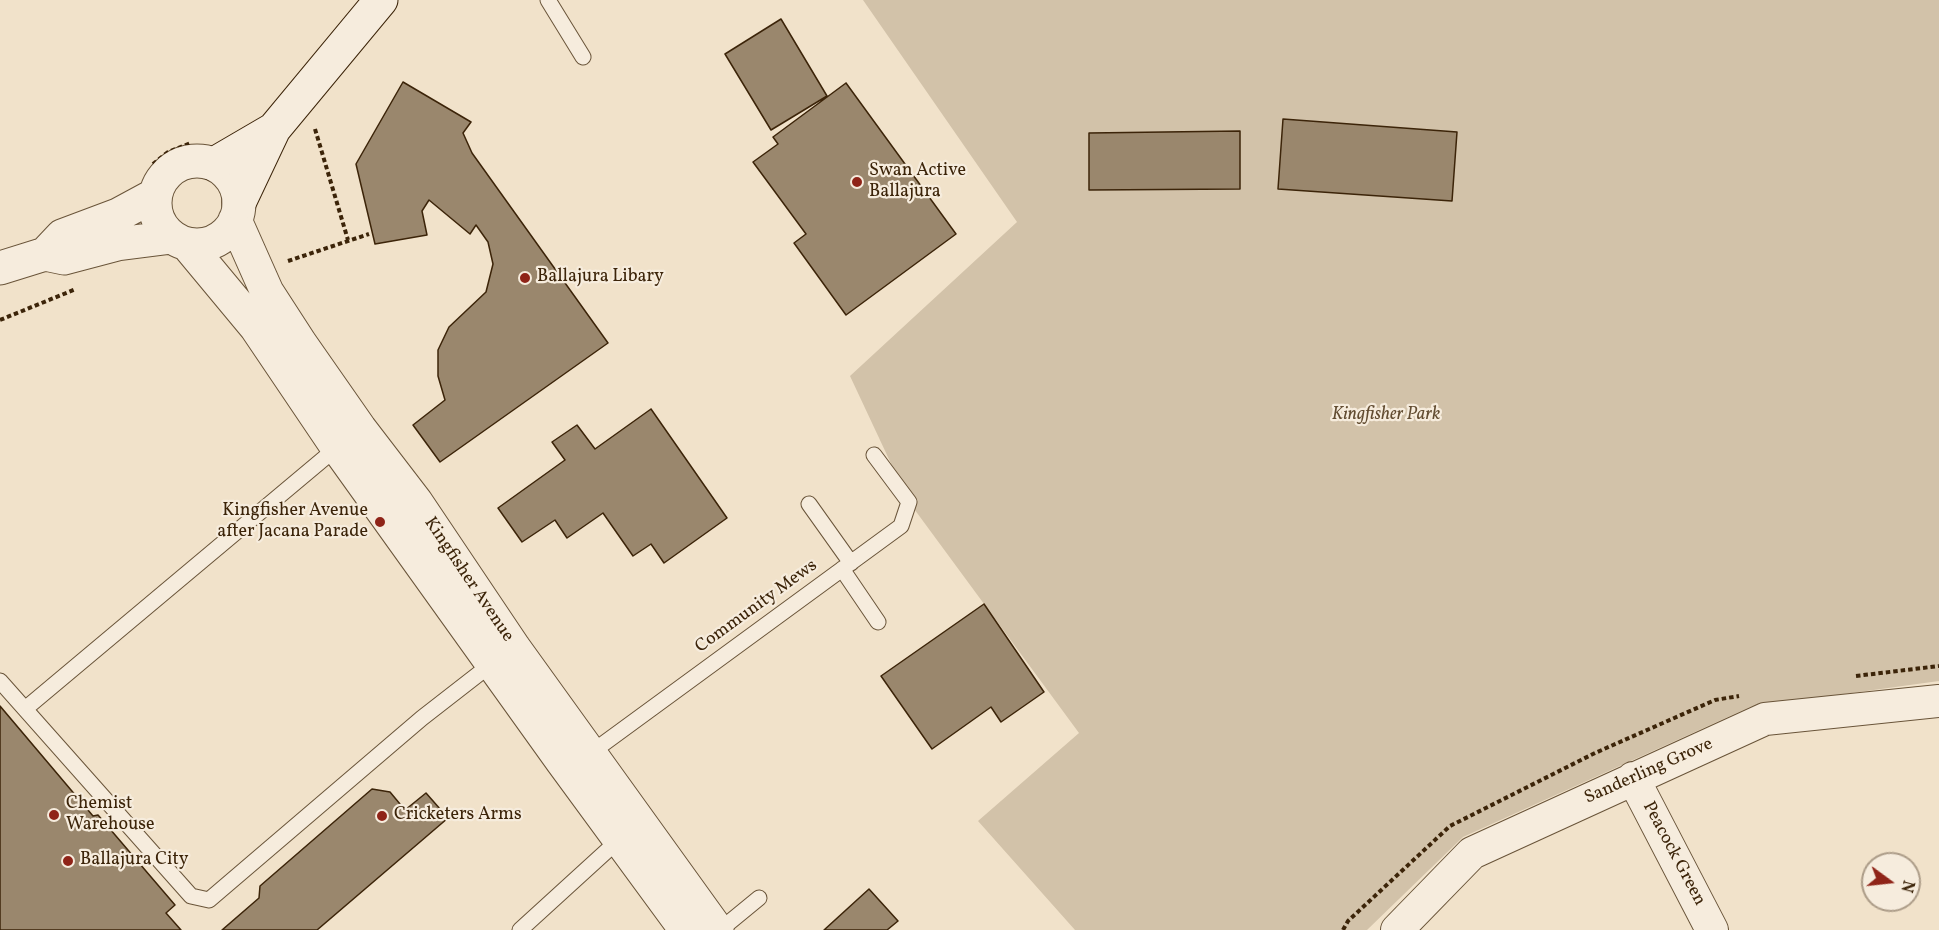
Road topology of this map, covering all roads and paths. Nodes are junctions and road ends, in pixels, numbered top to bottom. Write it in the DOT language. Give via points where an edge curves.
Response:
graph roads {
  1 [pos="381,0"];
  2 [pos="548,0"];
  3 [pos="583,57"];
  4 [pos="313,120"];
  5 [pos="274,129"];
  6 [pos="205,153"];
  7 [pos="152,184"];
  8 [pos="238,212"];
  9 [pos="369,234"];
  10 [pos="348,240"];
  11 [pos="179,241"];
  12 [pos="45,255"];
  13 [pos="286,261"];
  14 [pos="0,268"];
  15 [pos="348,438"];
  16 [pos="874,455"];
  17 [pos="809,504"];
  18 [pos="846,566"];
  19 [pos="878,622"];
  20 [pos="503,656"];
  21 [pos="0,681"];
  22 [pos="1939,701"];
  23 [pos="25,709"];
  24 [pos="580,761"];
  25 [pos="1633,778"];
  26 [pos="630,831"];
  27 [pos="759,898"];
  28 [pos="520,930"];
  29 [pos="686,930"];
  30 [pos="719,930"];
  31 [pos="1397,930"];
  32 [pos="1712,930"];
  1 -- 5 [label="street"];
  2 -- 3 [label="lane"];
  4 -- 10 [label="path"];
  5 -- 6 [label="street"];
  5 -- 8 [label="street"];
  6 -- 7 [label="street" via="201,161 177,165 160,184"];
  6 -- 7 [label="path" via="168,152 152,164"];
  6 -- 8 [label="street" via="236,187"];
  7 -- 11 [label="street" via="161,226"];
  7 -- 12 [label="street" via="118,215 62,236"];
  8 -- 11 [label="street" via="229,230 210,243"];
  8 -- 15 [label="street, Kingfisher Avenue" via="267,292"];
  9 -- 10 [label="path"];
  10 -- 13 [label="path"];
  11 -- 12 [label="street" via="117,244 64,258"];
  11 -- 15 [label="street, Kingfisher Avenue"];
  12 -- 14 [label="street"];
  15 -- 20 [label="street, Kingfisher Avenue"];
  15 -- 23 [label="lane"];
  16 -- 18 [label="lane, Community Mews" via="909,502 901,526"];
  17 -- 18 [label="lane"];
  18 -- 19 [label="lane"];
  18 -- 24 [label="lane, Community Mews"];
  20 -- 23 [label="lane" via="422,718 209,900 191,896"];
  20 -- 24 [label="street, Kingfisher Avenue"];
  21 -- 23 [label="lane"];
  22 -- 25 [label="street, Sanderling Grove" via="1765,719"];
  24 -- 26 [label="street, Kingfisher Avenue"];
  25 -- 31 [label="street, Sanderling Grove" via="1472,853"];
  25 -- 32 [label="street, Peacock Green"];
  26 -- 28 [label="lane"];
  26 -- 29 [label="street, Kingfisher Avenue"];
  26 -- 30 [label="street, Kingfisher Avenue"];
  27 -- 30 [label="lane"];
}
